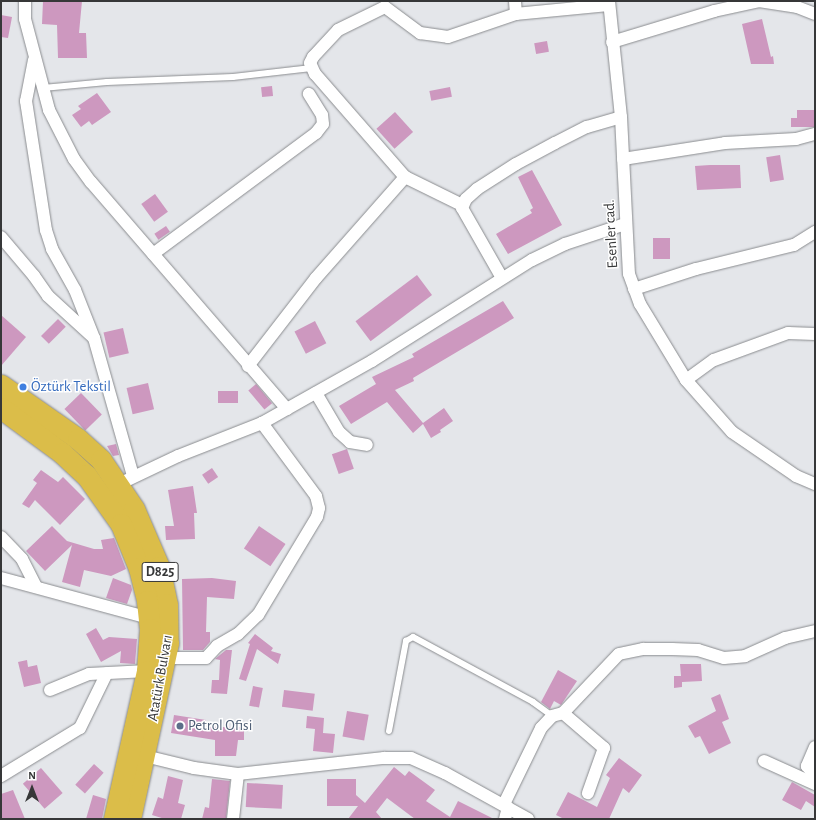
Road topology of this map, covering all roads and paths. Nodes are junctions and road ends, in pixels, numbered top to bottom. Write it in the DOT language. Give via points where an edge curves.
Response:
graph roads {
  1 [pos="25,1"];
  2 [pos="515,1"];
  3 [pos="609,3"];
  4 [pos="813,9"];
  5 [pos="516,14"];
  6 [pos="612,42"];
  7 [pos="34,58"];
  8 [pos="311,68"];
  9 [pos="43,88"];
  10 [pos="309,94"];
  11 [pos="621,116"];
  12 [pos="815,134"];
  13 [pos="623,159"];
  14 [pos="405,177"];
  15 [pos="462,205"];
  16 [pos="625,224"];
  17 [pos="815,232"];
  18 [pos="1,238"];
  19 [pos="153,254"];
  20 [pos="502,278"];
  21 [pos="634,289"];
  22 [pos="815,334"];
  23 [pos="94,338"];
  24 [pos="248,366"];
  25 [pos="686,380"];
  26 [pos="1,385"];
  27 [pos="316,393"];
  28 [pos="1,408"];
  29 [pos="287,409"];
  30 [pos="262,423"];
  31 [pos="367,445"];
  32 [pos="126,480"];
  33 [pos="815,484"];
  34 [pos="1,537"];
  35 [pos="1,578"];
  36 [pos="36,587"];
  37 [pos="149,618"];
  38 [pos="815,631"];
  39 [pos="166,658"];
  40 [pos="147,671"];
  41 [pos="106,673"];
  42 [pos="50,690"];
  43 [pos="558,714"];
  44 [pos="389,731"];
  45 [pos="142,746"];
  46 [pos="815,747"];
  47 [pos="764,761"];
  48 [pos="238,774"];
  49 [pos="1,776"];
  50 [pos="815,776"];
  51 [pos="815,784"];
  52 [pos="588,793"];
  53 [pos="506,806"];
  54 [pos="114,819"];
  55 [pos="130,819"];
  56 [pos="233,819"];
  57 [pos="505,819"];
  58 [pos="528,819"];
  1 -- 7 [label="street" via="25,19"];
  2 -- 5 [label="street"];
  3 -- 5 [label="street"];
  3 -- 6 [label="street, Esenler cad."];
  4 -- 6 [label="street" via="759,1 714,11"];
  5 -- 8 [label="street" via="448,36 436,36 420,33 385,7 338,30 313,57"];
  6 -- 11 [label="street, Esenler cad."];
  7 -- 9 [label="street"];
  7 -- 23 [label="street" via="26,101 46,230 52,249 75,290"];
  8 -- 9 [label="lane" via="234,77 107,82"];
  8 -- 14 [label="street"];
  9 -- 19 [label="street" via="49,110 74,159"];
  10 -- 19 [label="street" via="322,115 323,124 316,133"];
  11 -- 13 [label="street, Esenler cad."];
  11 -- 15 [label="street" via="587,128 516,164 476,189"];
  12 -- 13 [label="street" via="791,139 725,143"];
  13 -- 16 [label="street, Esenler cad."];
  14 -- 15 [label="street"];
  14 -- 24 [label="street" via="316,278"];
  15 -- 20 [label="street" via="467,219"];
  16 -- 20 [label="street" via="565,244"];
  16 -- 21 [label="street, Esenler cad." via="629,274"];
  17 -- 21 [label="street" via="794,245 696,269"];
  18 -- 23 [label="street" via="48,296"];
  19 -- 24 [label="street"];
  20 -- 27 [label="street" via="425,330"];
  21 -- 25 [label="street, Esenler cad." via="640,304"];
  22 -- 25 [label="street" via="788,333 714,360"];
  23 -- 32 [label="street"];
  24 -- 29 [label="street"];
  25 -- 33 [label="street, Esenler cad." via="732,432 796,476"];
  26 -- 32 [label="highway, Atatürk Bulvarı / D825" via="82,443"];
  27 -- 29 [label="street"];
  27 -- 31 [label="street" via="339,432 350,442"];
  28 -- 37 [label="highway, Atatürk Bulvarı / D825" via="74,463 99,492 130,545 144,590"];
  29 -- 30 [label="street"];
  30 -- 32 [label="street"];
  30 -- 39 [label="street" via="316,496 319,508 317,517 258,615 238,634 216,646 206,658"];
  32 -- 39 [label="highway, Atatürk Bulvarı / D825" via="159,567 168,619"];
  34 -- 36 [label="street" via="22,560"];
  35 -- 36 [label="street"];
  36 -- 37 [label="street"];
  37 -- 40 [label="highway, Atatürk Bulvarı / D825"];
  38 -- 43 [label="street" via="785,638 745,656 729,658 698,650 631,650 614,659"];
  39 -- 45 [label="highway, Atatürk Bulvarı / D825"];
  40 -- 41 [label="street"];
  40 -- 45 [label="highway, Atatürk Bulvarı / D825"];
  41 -- 42 [label="street" via="76,678"];
  41 -- 49 [label="street" via="80,728"];
  43 -- 44 [label="lane" via="413,636 406,641"];
  43 -- 52 [label="street" via="604,748"];
  43 -- 53 [label="street" via="541,728"];
  45 -- 48 [label="street" via="194,768"];
  45 -- 54 [label="highway, Atatürk Bulvarı / D825"];
  45 -- 55 [label="highway, Atatürk Bulvarı / D825"];
  46 -- 50 [label="street" via="806,766"];
  47 -- 51 [label="street"];
  48 -- 53 [label="street" via="384,758 411,758"];
  48 -- 56 [label="street"];
  53 -- 57 [label="street"];
  53 -- 58 [label="street"];
}
